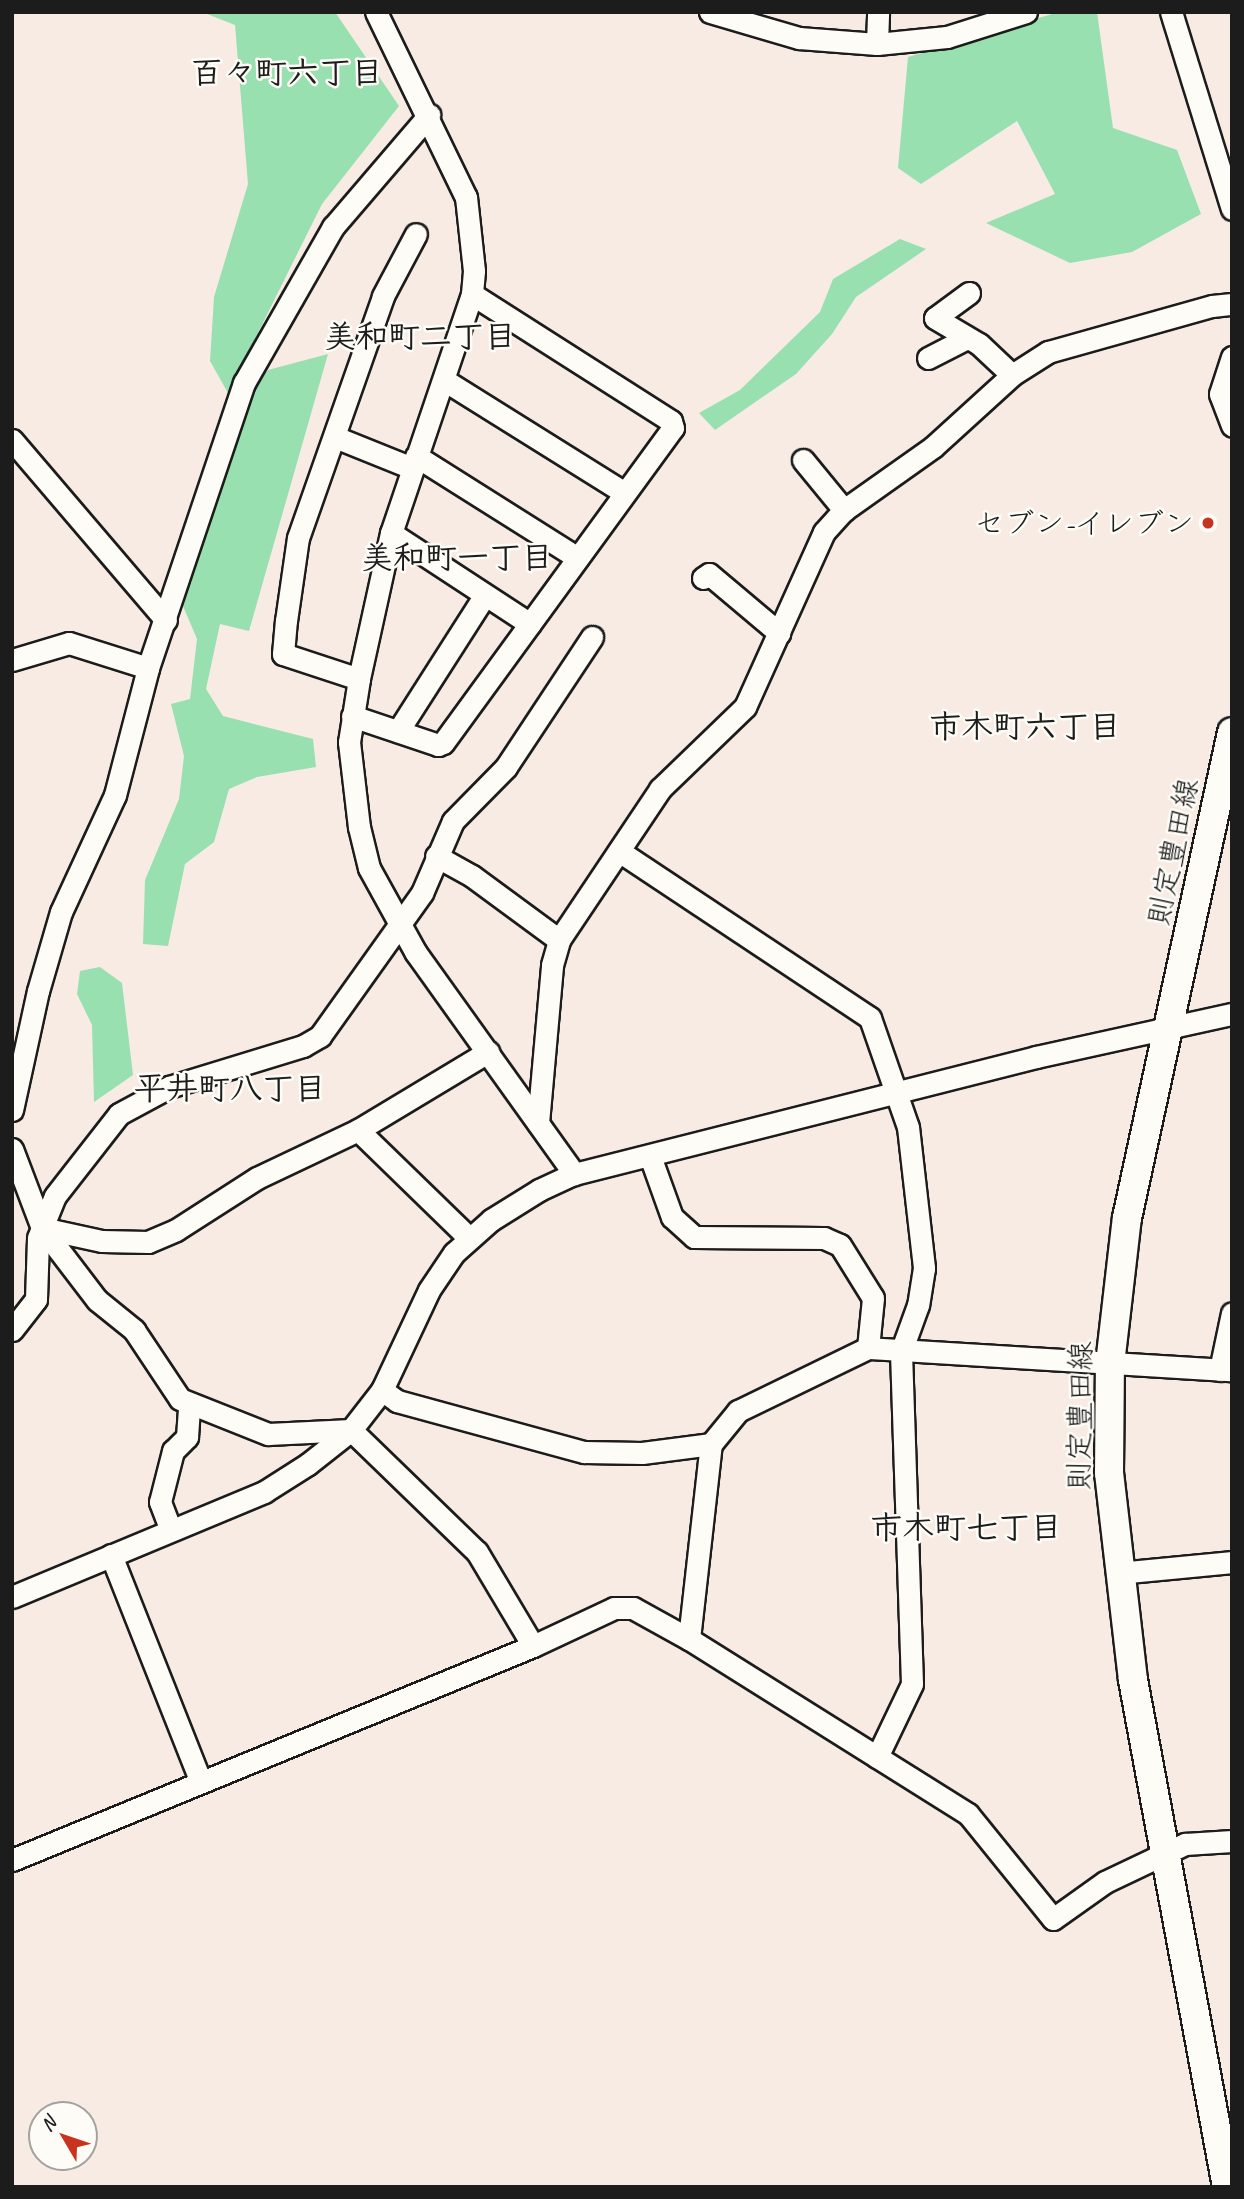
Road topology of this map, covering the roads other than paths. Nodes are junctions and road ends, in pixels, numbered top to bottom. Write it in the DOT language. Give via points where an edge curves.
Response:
graph roads {
  1 [pos="710,12"];
  2 [pos="878,12"];
  3 [pos="1026,12"];
  4 [pos="1171,12"];
  5 [pos="381,14"];
  6 [pos="877,44"];
  7 [pos="429,115"];
  8 [pos="1232,209"];
  9 [pos="416,234"];
  10 [pos="969,293"];
  11 [pos="472,294"];
  12 [pos="1232,304"];
  13 [pos="967,338"];
  14 [pos="1232,357"];
  15 [pos="928,359"];
  16 [pos="1012,375"];
  17 [pos="444,380"];
  18 [pos="1232,426"];
  19 [pos="334,437"];
  20 [pos="12,440"];
  21 [pos="803,460"];
  22 [pos="414,462"];
  23 [pos="625,493"];
  24 [pos="844,510"];
  25 [pos="391,533"];
  26 [pos="578,558"];
  27 [pos="703,579"];
  28 [pos="485,595"];
  29 [pos="166,620"];
  30 [pos="530,624"];
  31 [pos="779,632"];
  32 [pos="592,637"];
  33 [pos="12,660"];
  34 [pos="148,668"];
  35 [pos="359,679"];
  36 [pos="352,716"];
  37 [pos="398,731"];
  38 [pos="1232,732"];
  39 [pos="619,851"];
  40 [pos="436,856"];
  41 [pos="399,925"];
  42 [pos="559,940"];
  43 [pos="1232,1014"];
  44 [pos="1169,1028"];
  45 [pos="488,1052"];
  46 [pos="898,1092"];
  47 [pos="14,1100"];
  48 [pos="538,1122"];
  49 [pos="358,1130"];
  50 [pos="12,1149"];
  51 [pos="649,1156"];
  52 [pos="574,1174"];
  53 [pos="42,1228"];
  54 [pos="469,1238"];
  55 [pos="1232,1313"];
  56 [pos="12,1330"];
  57 [pos="868,1348"];
  58 [pos="901,1352"];
  59 [pos="1110,1364"];
  60 [pos="1226,1370"];
  61 [pos="382,1390"];
  62 [pos="189,1405"];
  63 [pos="351,1430"];
  64 [pos="711,1444"];
  65 [pos="170,1528"];
  66 [pos="111,1555"];
  67 [pos="1232,1562"];
  68 [pos="1118,1573"];
  69 [pos="12,1597"];
  70 [pos="689,1639"];
  71 [pos="533,1646"];
  72 [pos="877,1757"];
  73 [pos="201,1782"];
  74 [pos="1232,1841"];
  75 [pos="1167,1852"];
  76 [pos="12,1860"];
  77 [pos="1227,2187"];
  1 -- 6 [label="street" via="799,38"];
  2 -- 6 [label="street"];
  3 -- 6 [label="street" via="939,39"];
  4 -- 8 [label="street"];
  5 -- 7 [label="street"];
  7 -- 11 [label="street" via="466,197 474,245"];
  7 -- 29 [label="street" via="333,227 244,383"];
  9 -- 19 [label="street" via="383,296"];
  10 -- 13 [label="street" via="935,318"];
  11 -- 17 [label="street"];
  11 -- 23 [label="street" via="671,421 673,428"];
  12 -- 16 [label="street" via="1065,345"];
  13 -- 15 [label="street"];
  13 -- 16 [label="street"];
  14 -- 18 [label="street" via="1220,394"];
  16 -- 24 [label="street" via="933,447"];
  17 -- 22 [label="street"];
  17 -- 23 [label="street"];
  19 -- 22 [label="street"];
  19 -- 35 [label="street" via="298,538 283,654"];
  20 -- 29 [label="street"];
  21 -- 24 [label="street"];
  22 -- 25 [label="street"];
  22 -- 26 [label="street"];
  23 -- 26 [label="street"];
  24 -- 31 [label="street" via="819,542"];
  25 -- 28 [label="street"];
  25 -- 35 [label="street"];
  26 -- 30 [label="street"];
  27 -- 31 [label="street" via="709,574"];
  28 -- 30 [label="street"];
  28 -- 37 [label="street"];
  29 -- 34 [label="street"];
  30 -- 37 [label="street" via="443,743 438,746"];
  31 -- 39 [label="street" via="737,720 660,789"];
  32 -- 40 [label="street" via="506,766 453,821"];
  33 -- 34 [label="street" via="69,643"];
  34 -- 47 [label="street" via="115,795 61,912"];
  35 -- 36 [label="street"];
  36 -- 37 [label="street"];
  36 -- 41 [label="street" via="349,742 359,827 369,868"];
  38 -- 44 [label="main road, 則定豊田線"];
  39 -- 42 [label="street"];
  39 -- 46 [label="street" via="864,1013 878,1032"];
  40 -- 41 [label="street" via="422,893"];
  40 -- 42 [label="street" via="472,876"];
  41 -- 45 [label="street"];
  41 -- 53 [label="street" via="315,1041 169,1087 118,1114 55,1196"];
  42 -- 48 [label="street" via="551,976"];
  43 -- 44 [label="street"];
  44 -- 46 [label="street"];
  44 -- 59 [label="main road, 則定豊田線" via="1127,1218"];
  45 -- 48 [label="street"];
  45 -- 49 [label="street"];
  46 -- 51 [label="street"];
  46 -- 58 [label="street" via="915,1166 923,1268 918,1305"];
  48 -- 52 [label="street"];
  49 -- 53 [label="street" via="257,1178 176,1230 148,1242 102,1241"];
  49 -- 54 [label="street"];
  50 -- 53 [label="street"];
  51 -- 52 [label="street"];
  51 -- 57 [label="street" via="672,1217 694,1237 824,1238 840,1245 873,1298"];
  52 -- 54 [label="street" via="507,1208"];
  53 -- 56 [label="street" via="36,1299"];
  53 -- 62 [label="street" via="97,1300 134,1330 159,1371"];
  54 -- 61 [label="street" via="429,1290"];
  55 -- 60 [label="street"];
  57 -- 58 [label="street"];
  57 -- 64 [label="street" via="738,1411"];
  58 -- 59 [label="street"];
  58 -- 72 [label="street" via="912,1684"];
  59 -- 60 [label="street"];
  59 -- 68 [label="main road, 則定豊田線" via="1109,1473"];
  61 -- 63 [label="street"];
  61 -- 64 [label="street" via="397,1401 583,1451 642,1452"];
  62 -- 63 [label="street" via="268,1434"];
  62 -- 65 [label="street" via="187,1437 173,1451 160,1502"];
  63 -- 65 [label="street" via="264,1492"];
  63 -- 71 [label="street" via="477,1552"];
  64 -- 70 [label="street"];
  65 -- 66 [label="street"];
  66 -- 69 [label="street"];
  66 -- 73 [label="street"];
  67 -- 68 [label="street"];
  68 -- 75 [label="main road, 則定豊田線" via="1133,1680"];
  70 -- 71 [label="street" via="633,1608 614,1608"];
  70 -- 72 [label="street"];
  71 -- 73 [label="street"];
  72 -- 75 [label="street" via="974,1819 1053,1919 1105,1882"];
  73 -- 76 [label="street"];
  74 -- 75 [label="street" via="1185,1844"];
  75 -- 77 [label="main road, 則定豊田線"];
}
